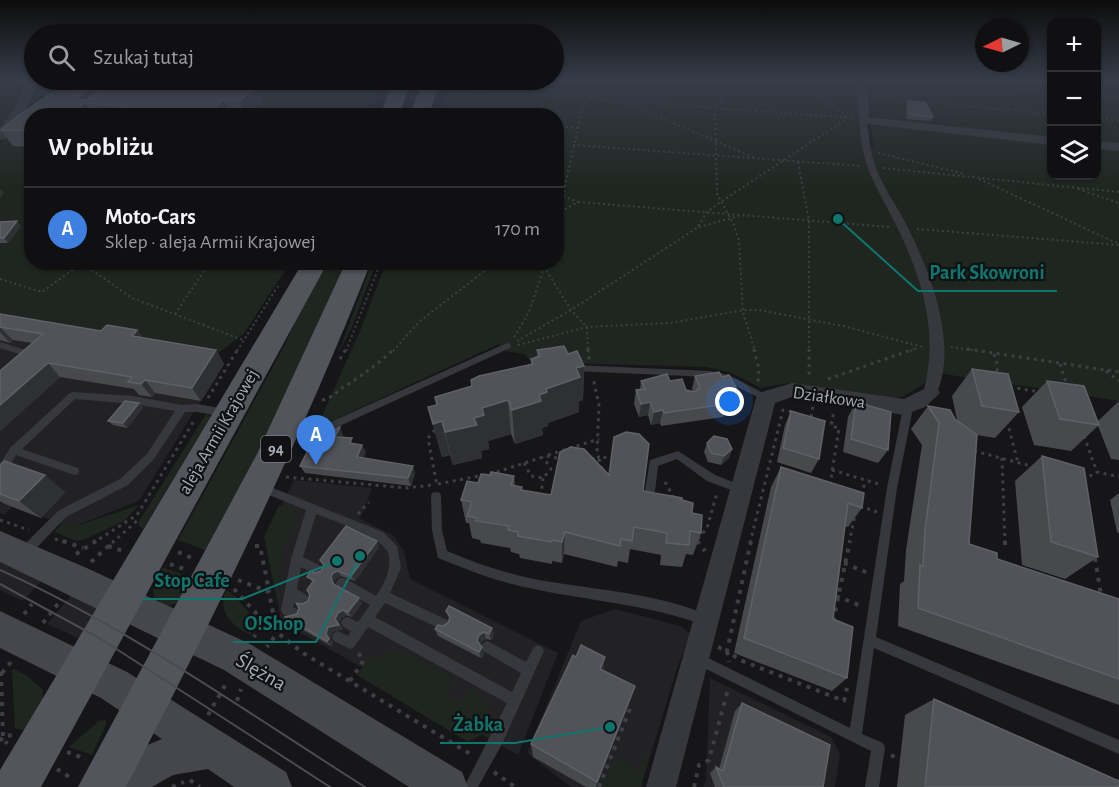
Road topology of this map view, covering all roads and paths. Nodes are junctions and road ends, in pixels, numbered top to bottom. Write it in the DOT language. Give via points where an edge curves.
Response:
graph roads {
  1 [pos="14,118"];
  2 [pos="580,118"];
  3 [pos="660,118"];
  4 [pos="716,118"];
  5 [pos="845,118"];
  6 [pos="850,118"];
  7 [pos="1101,118"];
  8 [pos="862,120"];
  9 [pos="1119,120"];
  10 [pos="564,127"];
  11 [pos="578,128"];
  12 [pos="0,136"];
  13 [pos="1047,140"];
  14 [pos="716,142"];
  15 [pos="866,144"];
  16 [pos="573,145"];
  17 [pos="1101,145"];
  18 [pos="1119,147"];
  19 [pos="716,155"];
  20 [pos="755,158"];
  21 [pos="783,160"];
  22 [pos="798,161"];
  23 [pos="871,167"];
  24 [pos="974,177"];
  25 [pos="1074,188"];
  26 [pos="564,191"];
  27 [pos="1119,192"];
  28 [pos="564,196"];
  29 [pos="578,202"];
  30 [pos="719,203"];
  31 [pos="1119,203"];
  32 [pos="564,209"];
  33 [pos="707,212"];
  34 [pos="729,213"];
  35 [pos="743,215"];
  36 [pos="731,218"];
  37 [pos="809,221"];
  38 [pos="903,227"];
  39 [pos="698,228"];
  40 [pos="1119,245"];
  41 [pos="71,270"];
  42 [pos="91,270"];
  43 [pos="205,270"];
  44 [pos="310,270"];
  45 [pos="355,270"];
  46 [pos="378,270"];
  47 [pos="486,270"];
  48 [pos="544,270"];
  49 [pos="545,270"];
  50 [pos="0,279"];
  51 [pos="280,282"];
  52 [pos="571,310"];
  53 [pos="744,310"];
  54 [pos="175,314"];
  55 [pos="809,319"];
  56 [pos="587,327"];
  57 [pos="237,337"];
  58 [pos="0,345"];
  59 [pos="938,345"];
  60 [pos="507,346"];
  61 [pos="920,348"];
  62 [pos="994,354"];
  63 [pos="22,360"];
  64 [pos="335,364"];
  65 [pos="1060,364"];
  66 [pos="561,368"];
  67 [pos="590,369"];
  68 [pos="1105,370"];
  69 [pos="1119,372"];
  70 [pos="996,376"];
  71 [pos="1119,381"];
  72 [pos="1006,386"];
  73 [pos="1068,390"];
  74 [pos="1039,392"];
  75 [pos="930,393"];
  76 [pos="808,394"];
  77 [pos="322,399"];
  78 [pos="769,402"];
  79 [pos="904,407"];
  80 [pos="834,408"];
  81 [pos="182,409"];
  82 [pos="208,413"];
  83 [pos="811,417"];
  84 [pos="1006,418"];
  85 [pos="437,422"];
  86 [pos="832,423"];
  87 [pos="283,433"];
  88 [pos="1083,435"];
  89 [pos="599,439"];
  90 [pos="14,450"];
  91 [pos="968,450"];
  92 [pos="545,456"];
  93 [pos="1002,458"];
  94 [pos="599,459"];
  95 [pos="590,460"];
  96 [pos="571,461"];
  97 [pos="525,463"];
  98 [pos="653,463"];
  99 [pos="1018,463"];
  100 [pos="1040,469"];
  101 [pos="832,470"];
  102 [pos="74,471"];
  103 [pos="1097,472"];
  104 [pos="0,473"];
  105 [pos="766,476"];
  106 [pos="604,477"];
  107 [pos="1072,477"];
  108 [pos="1119,477"];
  109 [pos="543,478"];
  110 [pos="777,479"];
  111 [pos="865,480"];
  112 [pos="1083,480"];
  113 [pos="272,481"];
  114 [pos="735,487"];
  115 [pos="830,487"];
  116 [pos="892,488"];
  117 [pos="436,490"];
  118 [pos="650,491"];
  119 [pos="1084,492"];
  120 [pos="678,505"];
  121 [pos="860,506"];
  122 [pos="538,507"];
  123 [pos="312,509"];
  124 [pos="878,522"];
  125 [pos="693,532"];
  126 [pos="696,540"];
  127 [pos="254,545"];
  128 [pos="108,546"];
  129 [pos="1005,546"];
  130 [pos="171,548"];
  131 [pos="840,549"];
  132 [pos="1094,549"];
  133 [pos="11,551"];
  134 [pos="124,551"];
  135 [pos="847,552"];
  136 [pos="74,556"];
  137 [pos="297,559"];
  138 [pos="197,560"];
  139 [pos="92,561"];
  140 [pos="164,561"];
  141 [pos="870,563"];
  142 [pos="844,564"];
  143 [pos="722,568"];
  144 [pos="319,571"];
  145 [pos="191,572"];
  146 [pos="868,574"];
  147 [pos="237,579"];
  148 [pos="342,584"];
  149 [pos="866,584"];
  150 [pos="233,588"];
  151 [pos="269,592"];
  152 [pos="291,592"];
  153 [pos="828,592"];
  154 [pos="864,595"];
  155 [pos="838,596"];
  156 [pos="63,597"];
  157 [pos="1110,598"];
  158 [pos="380,599"];
  159 [pos="306,600"];
  160 [pos="122,602"];
  161 [pos="32,604"];
  162 [pos="862,606"];
  163 [pos="295,614"];
  164 [pos="860,616"];
  165 [pos="706,620"];
  166 [pos="12,621"];
  167 [pos="43,622"];
  168 [pos="264,622"];
  169 [pos="347,623"];
  170 [pos="363,624"];
  171 [pos="444,625"];
  172 [pos="833,625"];
  173 [pos="185,631"];
  174 [pos="277,633"];
  175 [pos="338,637"];
  176 [pos="252,639"];
  177 [pos="869,640"];
  178 [pos="350,643"];
  179 [pos="267,647"];
  180 [pos="487,647"];
  181 [pos="538,651"];
  182 [pos="704,651"];
  183 [pos="727,651"];
  184 [pos="84,669"];
  185 [pos="528,670"];
  186 [pos="0,672"];
  187 [pos="729,675"];
  188 [pos="849,679"];
  189 [pos="350,681"];
  190 [pos="227,682"];
  191 [pos="241,688"];
  192 [pos="515,700"];
  193 [pos="237,701"];
  194 [pos="146,704"];
  195 [pos="631,706"];
  196 [pos="208,736"];
  197 [pos="855,737"];
  198 [pos="2,739"];
  199 [pos="1119,747"];
  200 [pos="61,751"];
  201 [pos="467,752"];
  202 [pos="32,775"];
  203 [pos="504,778"];
  204 [pos="98,780"];
  205 [pos="254,781"];
  206 [pos="172,787"];
  207 [pos="200,787"];
  208 [pos="447,787"];
  209 [pos="471,787"];
  210 [pos="515,787"];
  211 [pos="599,787"];
  212 [pos="661,787"];
  213 [pos="694,787"];
  214 [pos="872,787"];
  1 -- 12 [label="street"];
  2 -- 11 [label="path"];
  3 -- 14 [label="path"];
  4 -- 14 [label="path"];
  5 -- 21 [label="path"];
  6 -- 8 [label="path"];
  7 -- 9 [label="path"];
  8 -- 13 [label="street"];
  8 -- 15 [label="street"];
  10 -- 11 [label="path"];
  11 -- 16 [label="path"];
  14 -- 19 [label="path"];
  14 -- 20 [label="path"];
  15 -- 23 [label="street"];
  15 -- 24 [label="path" via="879,153"];
  16 -- 19 [label="path"];
  16 -- 26 [label="path"];
  17 -- 18 [label="street"];
  19 -- 20 [label="path"];
  19 -- 30 [label="path"];
  20 -- 21 [label="path"];
  21 -- 22 [label="path"];
  21 -- 30 [label="path"];
  22 -- 23 [label="path"];
  22 -- 37 [label="path"];
  23 -- 24 [label="path"];
  23 -- 38 [label="street"];
  24 -- 25 [label="path"];
  24 -- 40 [label="path" via="1084,225"];
  25 -- 27 [label="path"];
  25 -- 31 [label="path"];
  28 -- 29 [label="path"];
  29 -- 32 [label="path"];
  29 -- 33 [label="path"];
  30 -- 33 [label="path"];
  30 -- 34 [label="path"];
  33 -- 34 [label="path"];
  33 -- 39 [label="path"];
  34 -- 35 [label="path"];
  34 -- 36 [label="path"];
  35 -- 36 [label="path"];
  35 -- 37 [label="path"];
  36 -- 39 [label="path"];
  36 -- 53 [label="path" via="742,262"];
  37 -- 38 [label="path"];
  37 -- 55 [label="path"];
  38 -- 40 [label="path"];
  38 -- 59 [label="street" via="926,284"];
  39 -- 52 [label="path"];
  41 -- 50 [label="path" via="42,292"];
  42 -- 54 [label="path" via="132,298"];
  43 -- 54 [label="path"];
  44 -- 82 [label="main road, aleja Armii Krajowej"];
  45 -- 87 [label="main road, 94"];
  46 -- 64 [label="path" via="345,353"];
  47 -- 77 [label="path" via="420,321 370,371 328,399"];
  48 -- 60 [label="path" via="529,312"];
  49 -- 52 [label="path"];
  51 -- 82 [label="path"];
  52 -- 56 [label="path"];
  52 -- 60 [label="path"];
  53 -- 55 [label="path"];
  53 -- 56 [label="path" via="670,323"];
  53 -- 78 [label="path"];
  54 -- 57 [label="path"];
  55 -- 61 [label="path"];
  55 -- 76 [label="path"];
  56 -- 60 [label="path"];
  56 -- 67 [label="path"];
  58 -- 63 [label="lane" via="29,354"];
  59 -- 61 [label="path"];
  59 -- 62 [label="path"];
  59 -- 75 [label="street"];
  60 -- 87 [label="lane" via="319,431 305,435"];
  61 -- 76 [label="path"];
  62 -- 65 [label="path"];
  62 -- 70 [label="path"];
  65 -- 68 [label="path"];
  65 -- 73 [label="path"];
  66 -- 67 [label="lane"];
  67 -- 78 [label="lane" via="726,377"];
  67 -- 89 [label="path" via="599,405"];
  68 -- 69 [label="path"];
  68 -- 71 [label="path"];
  72 -- 74 [label="path"];
  75 -- 79 [label="street"];
  76 -- 78 [label="street, Działkowa" via="779,392"];
  76 -- 79 [label="street, Działkowa"];
  76 -- 83 [label="path"];
  78 -- 83 [label="path"];
  78 -- 105 [label="path"];
  78 -- 114 [label="street, Działkowa"];
  79 -- 116 [label="lane" via="907,413"];
  80 -- 86 [label="path"];
  81 -- 82 [label="lane" via="197,408"];
  81 -- 90 [label="lane" via="73,395"];
  81 -- 133 [label="lane" via="150,457 124,482 62,514"];
  82 -- 128 [label="path" via="142,516"];
  82 -- 136 [label="path" via="137,515 121,530"];
  82 -- 160 [label="main road, aleja Armii Krajowej"];
  83 -- 86 [label="path"];
  84 -- 99 [label="path"];
  85 -- 117 [label="path" via="428,438"];
  86 -- 101 [label="path" via="831,426 839,428"];
  87 -- 113 [label="main road, 94"];
  88 -- 103 [label="path"];
  89 -- 92 [label="path"];
  89 -- 94 [label="path"];
  90 -- 102 [label="lane"];
  90 -- 104 [label="lane"];
  91 -- 93 [label="path"];
  92 -- 96 [label="path"];
  92 -- 97 [label="path"];
  92 -- 109 [label="path" via="551,469"];
  93 -- 99 [label="path"];
  93 -- 129 [label="path"];
  94 -- 95 [label="path"];
  94 -- 98 [label="path" via="647,453"];
  94 -- 106 [label="path"];
  97 -- 109 [label="path" via="531,476"];
  97 -- 117 [label="path"];
  98 -- 114 [label="lane" via="678,455 711,478"];
  98 -- 118 [label="lane"];
  98 -- 120 [label="path"];
  99 -- 100 [label="path"];
  101 -- 111 [label="path"];
  101 -- 115 [label="path"];
  103 -- 108 [label="path"];
  103 -- 112 [label="path"];
  105 -- 110 [label="path"];
  105 -- 183 [label="path"];
  107 -- 112 [label="path"];
  109 -- 122 [label="path"];
  111 -- 116 [label="path"];
  111 -- 121 [label="path"];
  112 -- 119 [label="path"];
  113 -- 117 [label="path"];
  113 -- 123 [label="lane"];
  113 -- 173 [label="main road, 94"];
  114 -- 126 [label="path" via="717,494 707,528"];
  114 -- 143 [label="street, Działkowa"];
  116 -- 177 [label="lane"];
  117 -- 165 [label="lane" via="442,554 528,583 637,600"];
  121 -- 124 [label="path" via="879,513"];
  121 -- 135 [label="path" via="857,505"];
  123 -- 137 [label="lane"];
  123 -- 158 [label="lane" via="379,535 393,550 395,568"];
  125 -- 126 [label="path"];
  126 -- 143 [label="path"];
  127 -- 151 [label="path" via="260,546"];
  128 -- 134 [label="path"];
  128 -- 139 [label="path"];
  130 -- 138 [label="path"];
  131 -- 135 [label="path"];
  132 -- 157 [label="path" via="1101,595"];
  133 -- 160 [label="main road, Ślężna"];
  135 -- 142 [label="path"];
  137 -- 144 [label="lane"];
  137 -- 152 [label="lane"];
  140 -- 145 [label="path"];
  141 -- 146 [label="path"];
  142 -- 146 [label="path"];
  142 -- 155 [label="path"];
  143 -- 165 [label="street, Działkowa"];
  146 -- 149 [label="path"];
  147 -- 151 [label="path"];
  148 -- 158 [label="lane"];
  150 -- 168 [label="path"];
  151 -- 174 [label="path"];
  152 -- 159 [label="lane"];
  152 -- 163 [label="lane" via="287,610"];
  153 -- 155 [label="path"];
  154 -- 162 [label="path"];
  155 -- 162 [label="path"];
  155 -- 172 [label="path"];
  156 -- 167 [label="path"];
  158 -- 170 [label="lane"];
  158 -- 171 [label="lane"];
  160 -- 173 [label="main road, Ślężna"];
  160 -- 184 [label="main road, aleja Armii Krajowej"];
  161 -- 166 [label="path"];
  162 -- 164 [label="path"];
  165 -- 182 [label="street, Działkowa"];
  166 -- 184 [label="main road"];
  168 -- 174 [label="path"];
  168 -- 176 [label="path"];
  169 -- 170 [label="lane"];
  170 -- 178 [label="lane"];
  170 -- 192 [label="lane"];
  173 -- 194 [label="main road, 94"];
  173 -- 208 [label="main road, Ślężna" via="279,681"];
  174 -- 179 [label="path"];
  174 -- 189 [label="path"];
  175 -- 178 [label="lane"];
  177 -- 197 [label="lane"];
  177 -- 199 [label="lane"];
  178 -- 189 [label="path" via="364,660"];
  180 -- 185 [label="lane"];
  181 -- 185 [label="lane"];
  182 -- 183 [label="path"];
  182 -- 187 [label="lane"];
  182 -- 212 [label="street, Działkowa"];
  183 -- 187 [label="path"];
  183 -- 188 [label="path" via="740,660 844,701"];
  184 -- 194 [label="main road"];
  184 -- 202 [label="main road, aleja Armii Krajowej"];
  185 -- 192 [label="lane"];
  186 -- 198 [label="path"];
  187 -- 197 [label="lane"];
  187 -- 213 [label="path" via="709,760 699,765"];
  189 -- 201 [label="path"];
  190 -- 196 [label="path"];
  191 -- 193 [label="path"];
  192 -- 209 [label="lane"];
  194 -- 196 [label="main road"];
  194 -- 204 [label="main road, 94"];
  195 -- 211 [label="path"];
  196 -- 204 [label="main road" via="139,770"];
  196 -- 205 [label="main road"];
  197 -- 214 [label="lane" via="878,748"];
  200 -- 204 [label="path"];
  202 -- 204 [label="path"];
  203 -- 210 [label="path"];
  206 -- 207 [label="path" via="189,780"];
}
